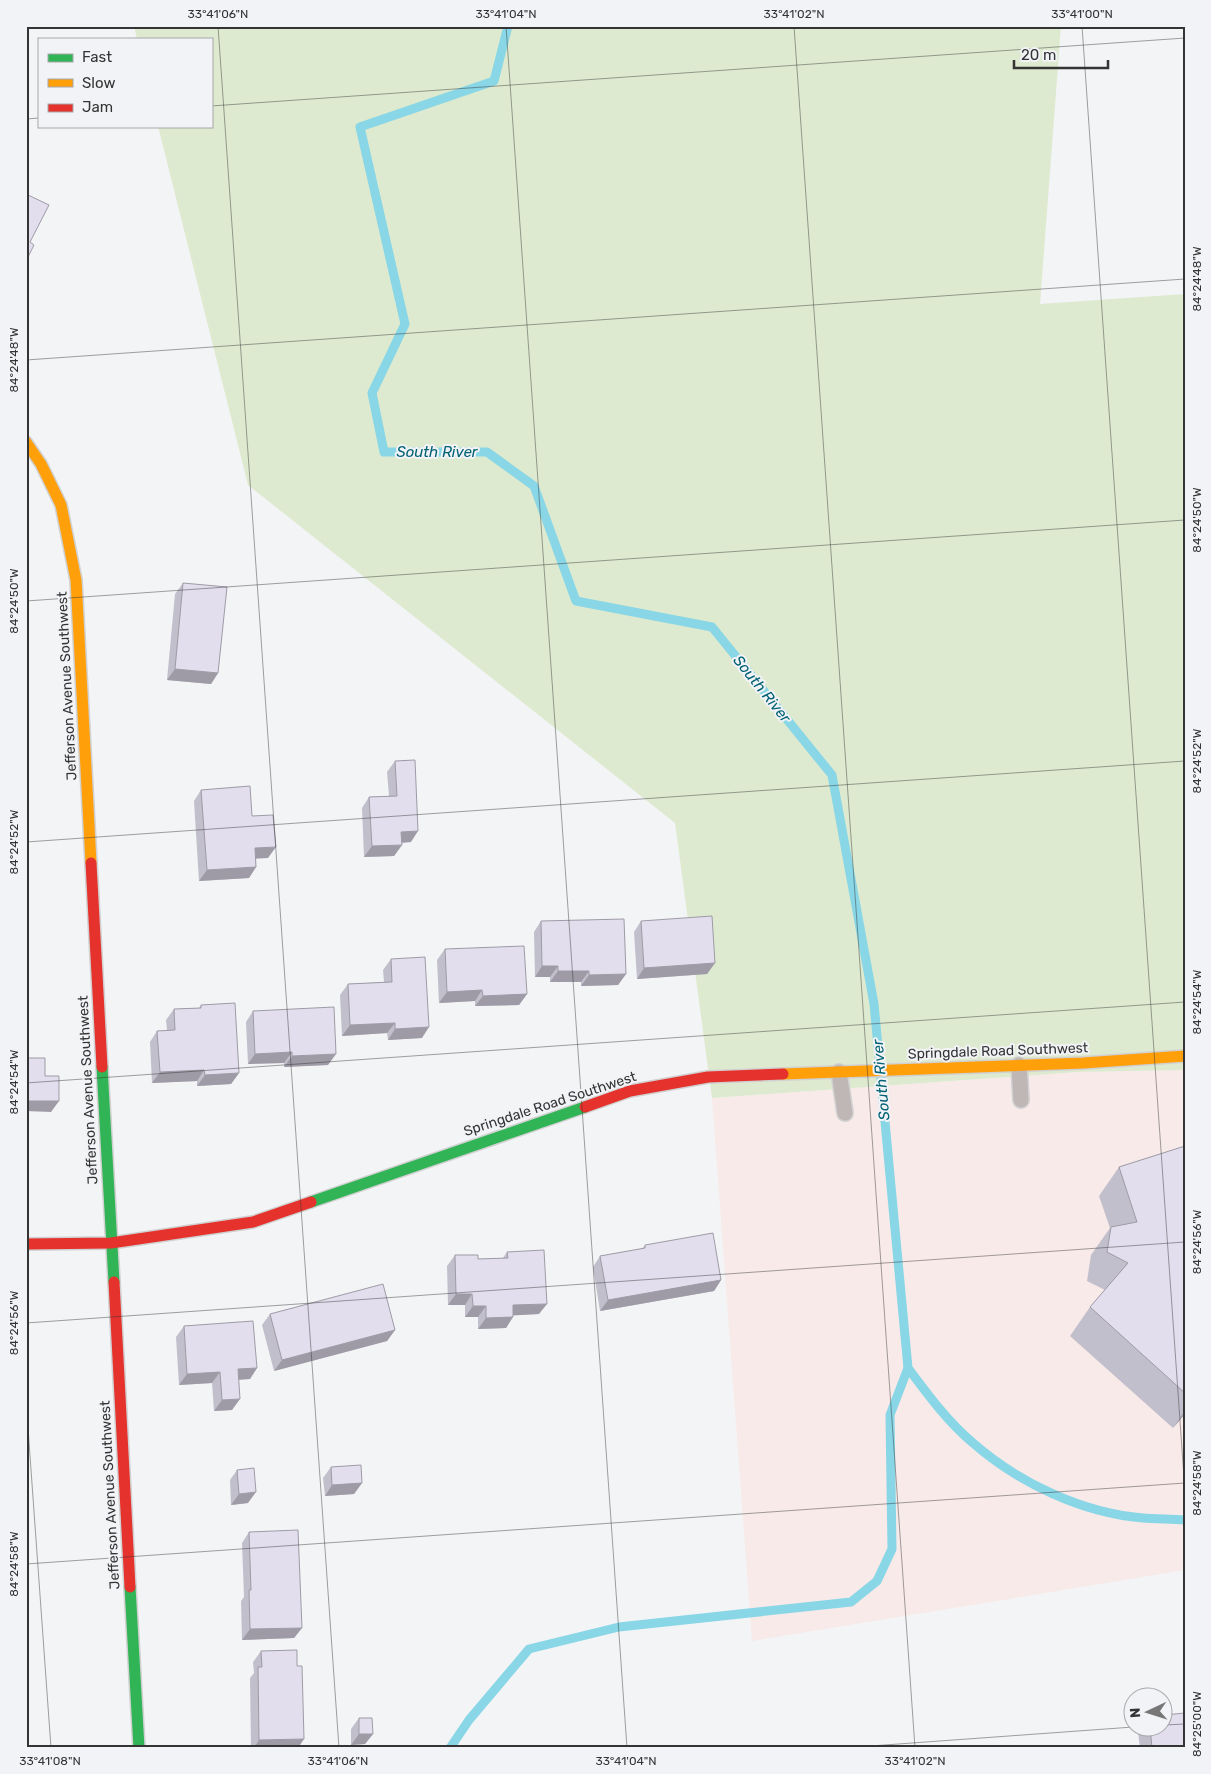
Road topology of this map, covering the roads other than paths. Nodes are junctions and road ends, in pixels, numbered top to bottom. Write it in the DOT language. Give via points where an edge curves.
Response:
graph roads {
  1 [pos="26,442"];
  2 [pos="1185,1056"];
  3 [pos="1019,1065"];
  4 [pos="839,1072"];
  5 [pos="1021,1100"];
  6 [pos="845,1113"];
  7 [pos="112,1243"];
  8 [pos="26,1244"];
  9 [pos="138,1748"];
  1 -- 7 [label="street, Jefferson Avenue Southwest" via="61,505 76,580"];
  2 -- 3 [label="street, Springdale Road Southwest"];
  3 -- 4 [label="street, Springdale Road Southwest"];
  3 -- 5 [label="lane"];
  4 -- 6 [label="lane"];
  4 -- 7 [label="street, Springdale Road Southwest" via="708,1077 630,1090 252,1222"];
  7 -- 8 [label="street, Springdale Road Southwest"];
  7 -- 9 [label="street, Jefferson Avenue Southwest"];
}
